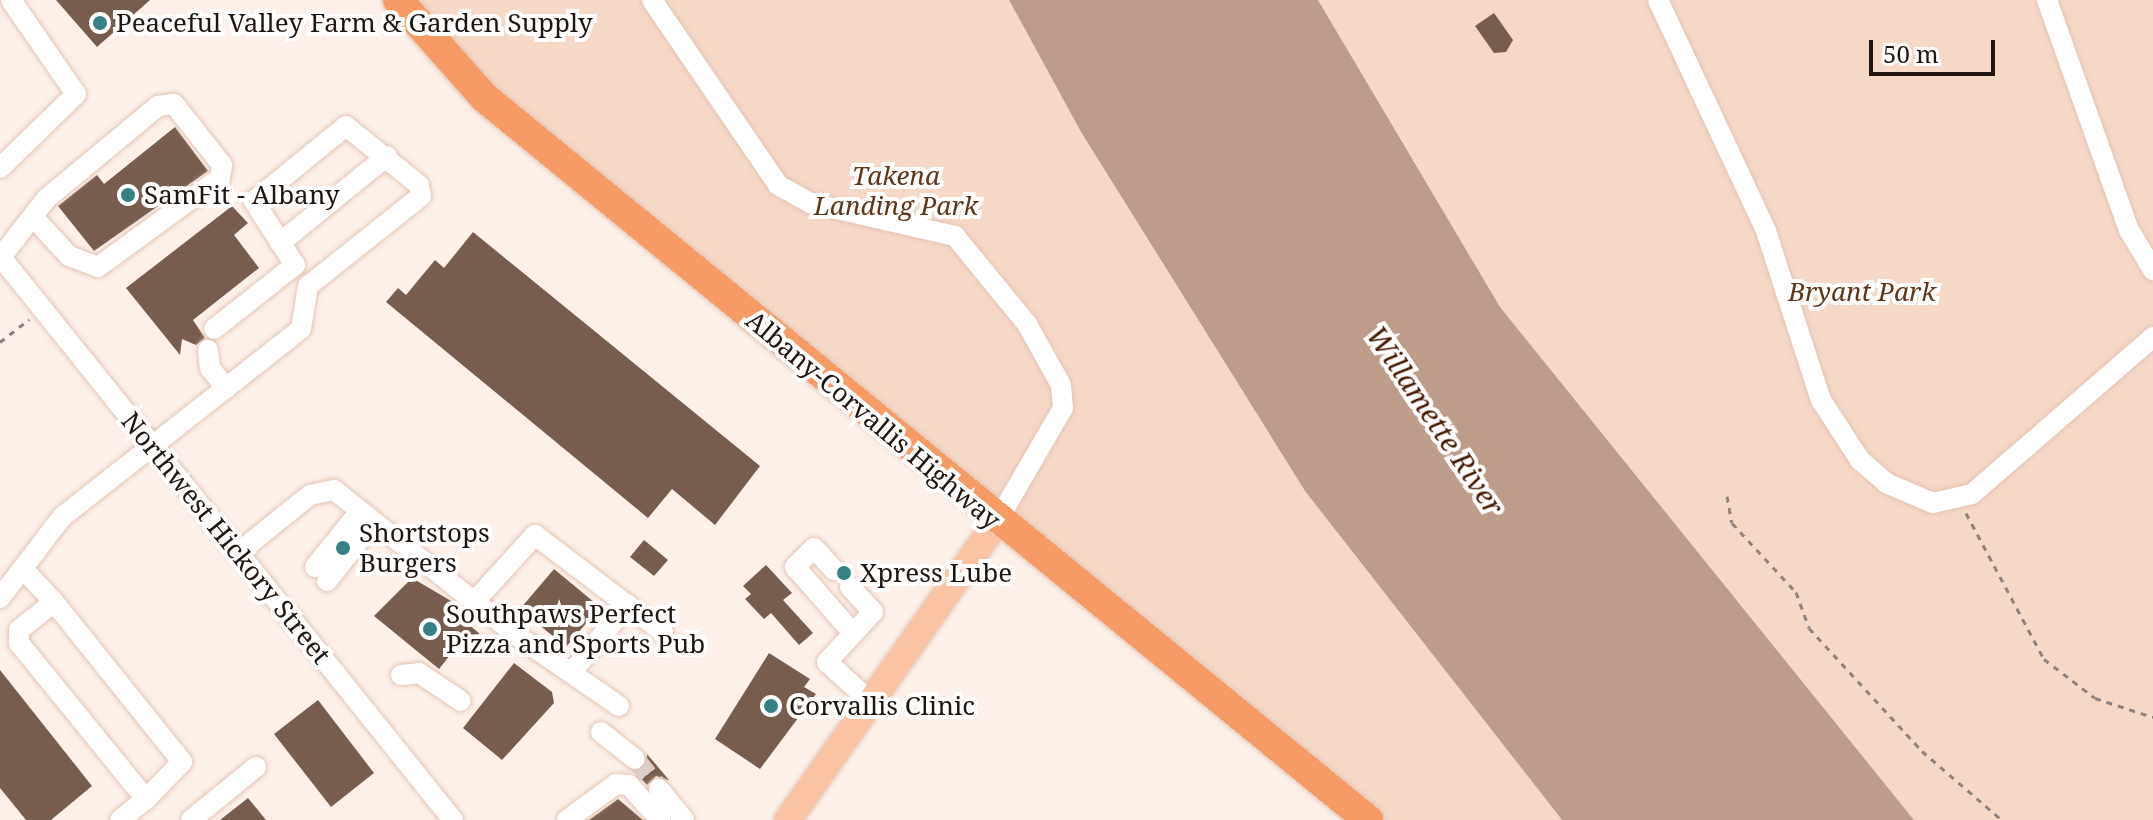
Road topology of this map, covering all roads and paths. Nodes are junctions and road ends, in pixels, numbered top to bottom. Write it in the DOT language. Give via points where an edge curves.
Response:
graph roads {
  1 [pos="11,0"];
  2 [pos="398,0"];
  3 [pos="652,0"];
  4 [pos="1658,0"];
  5 [pos="2047,0"];
  6 [pos="387,156"];
  7 [pos="0,168"];
  8 [pos="34,218"];
  9 [pos="280,243"];
  10 [pos="1,256"];
  11 [pos="295,265"];
  12 [pos="2153,270"];
  13 [pos="308,286"];
  14 [pos="42,309"];
  15 [pos="214,329"];
  16 [pos="2153,337"];
  17 [pos="0,342"];
  18 [pos="208,350"];
  19 [pos="226,388"];
  20 [pos="152,445"];
  21 [pos="1727,496"];
  22 [pos="1963,498"];
  23 [pos="367,516"];
  24 [pos="996,523"];
  25 [pos="238,553"];
  26 [pos="834,570"];
  27 [pos="26,572"];
  28 [pos="321,574"];
  29 [pos="850,587"];
  30 [pos="0,598"];
  31 [pos="54,602"];
  32 [pos="474,602"];
  33 [pos="628,604"];
  34 [pos="663,632"];
  35 [pos="853,633"];
  36 [pos="571,673"];
  37 [pos="401,675"];
  38 [pos="461,701"];
  39 [pos="872,703"];
  40 [pos="619,706"];
  41 [pos="2153,717"];
  42 [pos="601,732"];
  43 [pos="635,759"];
  44 [pos="256,767"];
  45 [pos="659,789"];
  46 [pos="146,799"];
  47 [pos="120,820"];
  48 [pos="191,820"];
  49 [pos="453,820"];
  50 [pos="567,820"];
  51 [pos="660,820"];
  52 [pos="684,820"];
  53 [pos="788,820"];
  54 [pos="1368,820"];
  55 [pos="2002,820"];
  1 -- 7 [label="street" via="76,94"];
  2 -- 24 [label="highway, Albany-Corvallis Highway" via="485,98"];
  3 -- 24 [label="street" via="778,185 810,203 955,236 1027,324 1061,385 1063,408"];
  4 -- 22 [label="street" via="1766,231 1821,400 1840,432 1860,460 1915,499"];
  5 -- 12 [label="street" via="2129,230"];
  6 -- 9 [label="street"];
  6 -- 9 [label="street" via="346,126 288,173 254,201"];
  6 -- 13 [label="street" via="421,196"];
  8 -- 8 [label="street" via="70,176 158,106 174,104 222,165 220,178 98,267 69,256"];
  8 -- 10 [label="street"];
  9 -- 11 [label="street"];
  10 -- 14 [label="street, Northwest Hickory Street"];
  11 -- 13 [label="street"];
  11 -- 15 [label="street"];
  13 -- 19 [label="street" via="301,329"];
  14 -- 17 [label="path"];
  14 -- 20 [label="street, Northwest Hickory Street"];
  16 -- 22 [label="street"];
  18 -- 19 [label="street" via="210,368"];
  19 -- 20 [label="street"];
  20 -- 25 [label="street, Northwest Hickory Street"];
  20 -- 27 [label="street" via="62,517"];
  21 -- 55 [label="path" via="1732,523 1796,592 1809,628 1922,751"];
  22 -- 41 [label="path" via="1977,538 2044,659 2095,698"];
  23 -- 25 [label="street" via="323,488"];
  23 -- 28 [label="street"];
  23 -- 32 [label="street"];
  24 -- 39 [label="main road"];
  24 -- 54 [label="highway, Albany-Corvallis Highway"];
  25 -- 49 [label="street, Northwest Hickory Street"];
  26 -- 35 [label="street" via="814,548 795,567"];
  27 -- 30 [label="street"];
  27 -- 31 [label="street"];
  29 -- 35 [label="street" via="873,612"];
  31 -- 46 [label="street" via="182,762"];
  31 -- 46 [label="street" via="19,630 19,643"];
  32 -- 33 [label="street" via="526,540 547,539"];
  32 -- 36 [label="street"];
  33 -- 34 [label="street"];
  33 -- 36 [label="street"];
  35 -- 39 [label="street" via="827,662"];
  36 -- 40 [label="street"];
  37 -- 38 [label="street" via="419,673"];
  39 -- 53 [label="main road"];
  42 -- 43 [label="street"];
  44 -- 48 [label="street"];
  45 -- 52 [label="street"];
  46 -- 47 [label="street"];
  50 -- 51 [label="street" via="616,784 629,785"];
}
